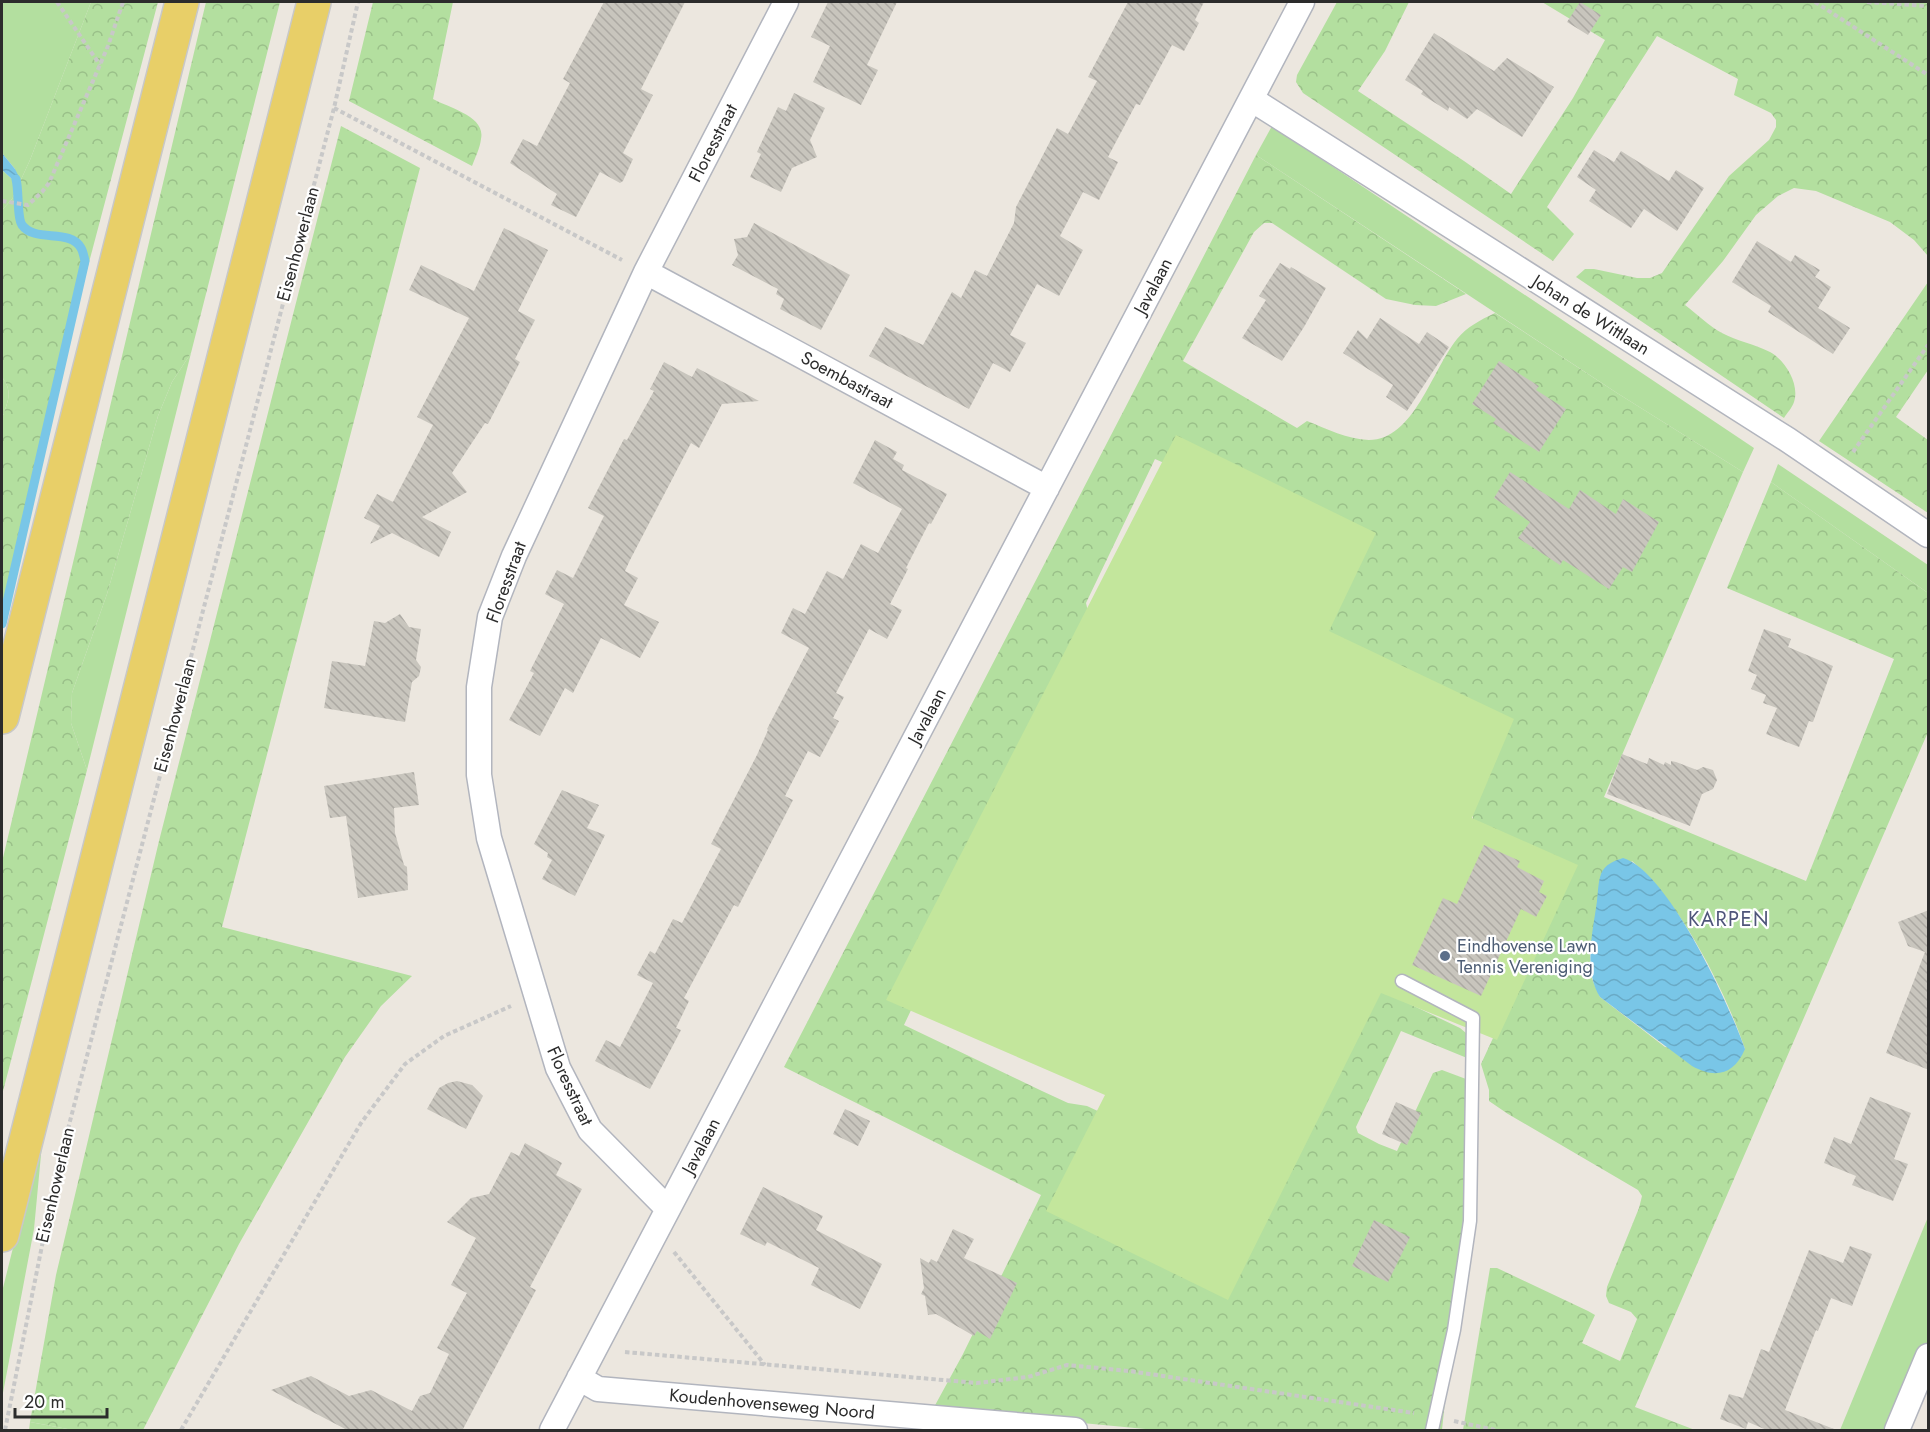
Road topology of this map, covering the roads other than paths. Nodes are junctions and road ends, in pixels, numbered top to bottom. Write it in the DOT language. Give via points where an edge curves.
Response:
graph roads {
  1 [pos="182,2"];
  2 [pos="314,2"];
  3 [pos="786,2"];
  4 [pos="1302,2"];
  5 [pos="1251,99"];
  6 [pos="646,272"];
  7 [pos="1047,488"];
  8 [pos="1929,535"];
  9 [pos="2,717"];
  10 [pos="1402,981"];
  11 [pos="668,1209"];
  12 [pos="2,1235"];
  13 [pos="1929,1356"];
  14 [pos="579,1378"];
  15 [pos="552,1431"];
  16 [pos="1075,1431"];
  17 [pos="1432,1431"];
  18 [pos="1897,1431"];
  1 -- 9 [label="main road"];
  2 -- 12 [label="main road"];
  3 -- 6 [label="street, Floresstraat"];
  4 -- 5 [label="street, Javalaan"];
  5 -- 7 [label="street, Javalaan"];
  5 -- 8 [label="street, Johan de Wittlaan" via="1788,440"];
  6 -- 7 [label="street, Soembastraat"];
  6 -- 11 [label="street, Floresstraat" via="514,556 490,617 479,687 479,775 489,838 558,1068 590,1130"];
  7 -- 11 [label="street, Javalaan"];
  10 -- 17 [label="lane" via="1473,1018 1470,1221 1454,1330"];
  11 -- 14 [label="street, Javalaan"];
  13 -- 18 [label="street"];
  14 -- 15 [label="street, Javalaan"];
  14 -- 16 [label="street, Koudenhovenseweg Noord" via="598,1389"];
}
